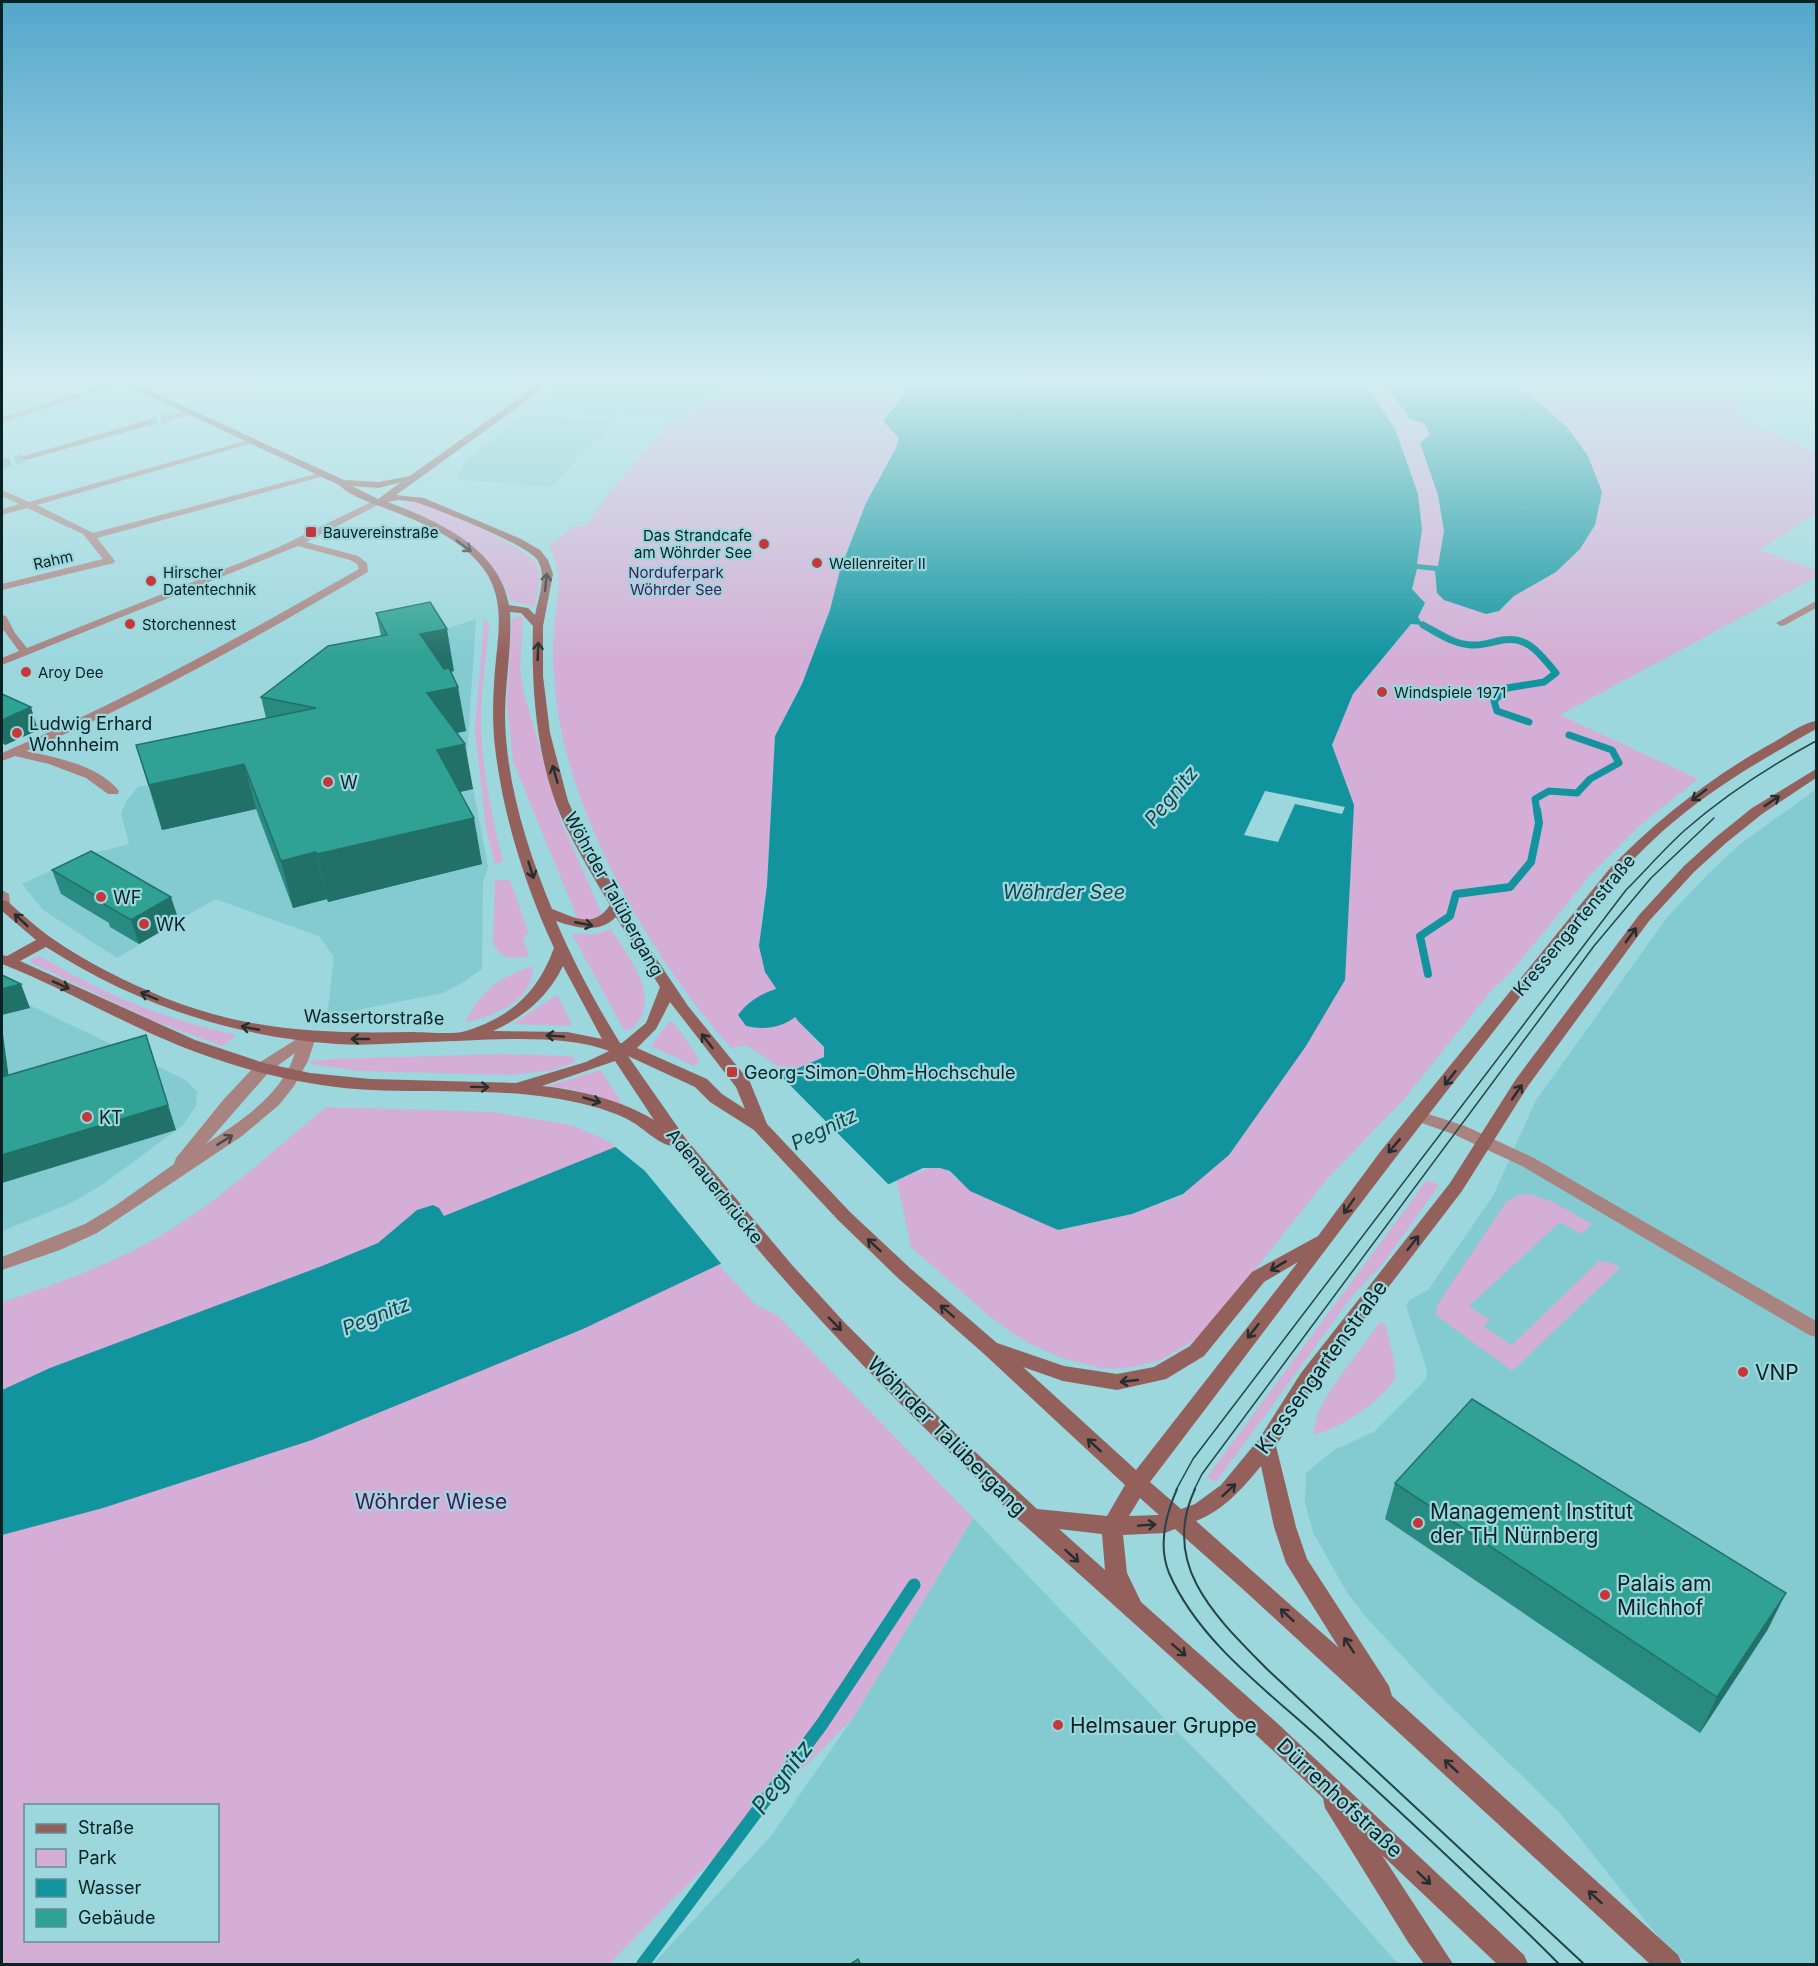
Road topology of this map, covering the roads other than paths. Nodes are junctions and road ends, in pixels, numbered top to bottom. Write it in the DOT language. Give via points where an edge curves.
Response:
graph roads {
  1 [pos="135,475"];
  2 [pos="323,475"];
  3 [pos="413,475"];
  4 [pos="416,475"];
  5 [pos="418,475"];
  6 [pos="342,483"];
  7 [pos="2,493"];
  8 [pos="377,502"];
  9 [pos="27,505"];
  10 [pos="2,512"];
  11 [pos="465,517"];
  12 [pos="90,537"];
  13 [pos="296,542"];
  14 [pos="2,587"];
  15 [pos="1816,604"];
  16 [pos="505,608"];
  17 [pos="2,618"];
  18 [pos="1781,623"];
  19 [pos="538,626"];
  20 [pos="25,652"];
  21 [pos="2,662"];
  22 [pos="1816,724"];
  23 [pos="7,754"];
  24 [pos="1816,773"];
  25 [pos="113,791"];
  26 [pos="2,900"];
  27 [pos="616,906"];
  28 [pos="545,911"];
  29 [pos="46,941"];
  30 [pos="561,948"];
  31 [pos="4,960"];
  32 [pos="667,988"];
  33 [pos="308,1037"];
  34 [pos="463,1037"];
  35 [pos="619,1049"];
  36 [pos="263,1068"];
  37 [pos="293,1076"];
  38 [pos="513,1088"];
  39 [pos="1419,1116"];
  40 [pos="656,1123"];
  41 [pos="760,1126"];
  42 [pos="1485,1142"];
  43 [pos="175,1171"];
  44 [pos="1328,1236"];
  45 [pos="768,1251"];
  46 [pos="2,1264"];
  47 [pos="1816,1330"];
  48 [pos="990,1348"];
  49 [pos="1266,1445"];
  50 [pos="1137,1484"];
  51 [pos="1029,1517"];
  52 [pos="1179,1519"];
  53 [pos="1113,1526"];
  54 [pos="1135,1612"];
  55 [pos="1392,1711"];
  56 [pos="1321,1780"];
  57 [pos="1638,1936"];
  58 [pos="1440,1965"];
  59 [pos="1515,1965"];
  60 [pos="1654,1965"];
  61 [pos="1669,1965"];
  1 -- 9 [label="street"];
  2 -- 6 [label="main road"];
  2 -- 12 [label="street"];
  3 -- 6 [label="main road" via="384,484"];
  4 -- 8 [label="main road"];
  5 -- 11 [label="main road" via="422,488"];
  6 -- 8 [label="main road"];
  7 -- 9 [label="street"];
  8 -- 11 [label="main road, Wöhrder Talübergang" via="416,498"];
  8 -- 13 [label="street"];
  8 -- 16 [label="main road, one-way" via="424,521 468,548 497,582"];
  9 -- 10 [label="street"];
  9 -- 12 [label="street" via="87,532"];
  19 -- 11 [label="main road, Wöhrder Talübergang, one-way" via="548,574 543,560 527,546"];
  12 -- 14 [label="street, Rahm" via="110,561"];
  13 -- 20 [label="street"];
  13 -- 23 [label="street" via="354,558 363,563 363,570 138,695"];
  15 -- 18 [label="street"];
  16 -- 19 [label="main road" via="524,610"];
  16 -- 28 [label="main road, one-way" via="499,704 501,748 519,828"];
  17 -- 20 [label="street"];
  27 -- 19 [label="main road, Wöhrder Talübergang, one-way" via="573,828 549,753 540,713"];
  20 -- 21 [label="street"];
  22 -- 39 [label="main road, Kressengartenstraße, one-way" via="1719,780 1634,852 1603,884"];
  23 -- 25 [label="street" via="83,771 102,780"];
  42 -- 24 [label="main road, Kressengartenstraße, one-way" via="1522,1083 1659,899 1738,826"];
  29 -- 26 [label="main road, Wassertorstraße, one-way"];
  28 -- 27 [label="main road, one-way" via="594,926 609,918"];
  27 -- 32 [label="main road, Wöhrder Talübergang"];
  28 -- 30 [label="main road"];
  29 -- 31 [label="main road"];
  33 -- 29 [label="main road, Wassertorstraße, one-way" via="244,1027 185,1010 102,975"];
  30 -- 34 [label="main road" via="553,972 538,996 505,1019"];
  30 -- 35 [label="main road"];
  31 -- 36 [label="main road, one-way" via="160,1031"];
  32 -- 35 [label="main road" via="651,1026"];
  41 -- 32 [label="main road, Wöhrder Talübergang, one-way" via="744,1086"];
  34 -- 33 [label="main road, Wassertorstraße, one-way"];
  33 -- 36 [label="street"];
  33 -- 37 [label="street"];
  35 -- 34 [label="main road, Wassertorstraße, one-way" via="556,1035"];
  35 -- 38 [label="main road" via="580,1068"];
  35 -- 40 [label="main road"];
  35 -- 41 [label="main road" via="697,1080 716,1098"];
  36 -- 37 [label="main road"];
  36 -- 43 [label="street"];
  37 -- 38 [label="main road, one-way" via="376,1085"];
  43 -- 37 [label="street, one-way" via="254,1121"];
  38 -- 40 [label="main road, one-way" via="593,1101"];
  39 -- 42 [label="street"];
  39 -- 44 [label="main road, Kressengartenstraße, one-way"];
  40 -- 45 [label="main road, Adenauerbrücke" via="684,1149"];
  48 -- 41 [label="main road, one-way" via="844,1216"];
  42 -- 47 [label="street" via="1528,1162"];
  49 -- 42 [label="main road, Kressengartenstraße, one-way" via="1314,1370 1456,1187"];
  43 -- 46 [label="street" via="103,1222"];
  44 -- 48 [label="main road, Kressengartenstraße, one-way" via="1258,1277 1197,1351 1159,1374 1117,1382 1095,1380"];
  44 -- 50 [label="main road, Kressengartenstraße, one-way"];
  45 -- 51 [label="main road, Wöhrder Talübergang, one-way" via="902,1394"];
  50 -- 48 [label="main road, one-way"];
  52 -- 49 [label="main road, Kressengartenstraße, one-way" via="1223,1496"];
  55 -- 49 [label="main road, one-way" via="1297,1563"];
  50 -- 52 [label="main road"];
  50 -- 53 [label="main road, Kressengartenstraße"];
  51 -- 53 [label="main road, Kressengartenstraße"];
  51 -- 54 [label="main road, Wöhrder Talübergang, one-way"];
  53 -- 52 [label="main road, Kressengartenstraße, one-way" via="1155,1525"];
  55 -- 52 [label="main road, one-way"];
  53 -- 54 [label="main road, Kressengartenstraße" via="1116,1574"];
  54 -- 56 [label="main road, Dürrenhofstraße, one-way"];
  57 -- 55 [label="main road, one-way"];
  56 -- 58 [label="main road"];
  56 -- 59 [label="main road, Dürrenhofstraße, one-way"];
  57 -- 60 [label="main road"];
  57 -- 61 [label="main road"];
}
